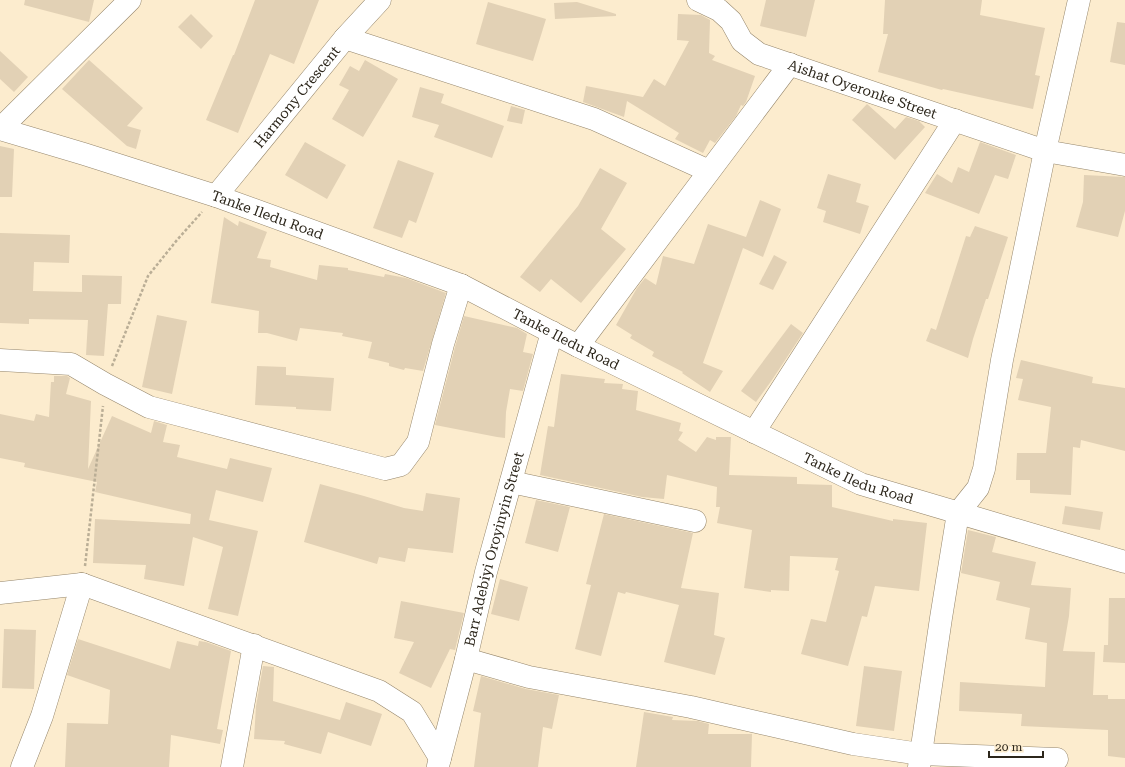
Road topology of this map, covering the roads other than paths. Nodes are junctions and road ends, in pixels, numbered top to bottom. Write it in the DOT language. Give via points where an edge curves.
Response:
graph roads {
  1 [pos="130,0"];
  2 [pos="380,0"];
  3 [pos="698,0"];
  4 [pos="1079,0"];
  5 [pos="345,38"];
  6 [pos="790,64"];
  7 [pos="955,120"];
  8 [pos="0,129"];
  9 [pos="1045,151"];
  10 [pos="1125,164"];
  11 [pos="709,171"];
  12 [pos="216,196"];
  13 [pos="461,285"];
  14 [pos="552,332"];
  15 [pos="578,346"];
  16 [pos="0,360"];
  17 [pos="754,432"];
  18 [pos="511,482"];
  19 [pos="958,513"];
  20 [pos="695,521"];
  21 [pos="1125,562"];
  22 [pos="82,584"];
  23 [pos="0,593"];
  24 [pos="254,645"];
  25 [pos="466,659"];
  26 [pos="1056,759"];
  27 [pos="919,761"];
  28 [pos="439,762"];
  29 [pos="22,767"];
  30 [pos="232,767"];
  1 -- 8 [label="street"];
  2 -- 5 [label="street, Harmony Crescent"];
  3 -- 6 [label="street, Aishat Oyeronke Street" via="719,10 731,21 742,41 760,54"];
  4 -- 9 [label="street"];
  5 -- 11 [label="street" via="594,119"];
  5 -- 12 [label="street, Harmony Crescent"];
  6 -- 7 [label="street, Aishat Oyeronke Street"];
  6 -- 11 [label="street"];
  7 -- 9 [label="street, Aishat Oyeronke Street"];
  7 -- 17 [label="street"];
  8 -- 12 [label="street, Tanke Iledu Road"];
  9 -- 10 [label="street, Aishat Oyeronke Street"];
  9 -- 19 [label="street" via="1002,360 984,469 978,488"];
  11 -- 15 [label="street"];
  12 -- 13 [label="street, Tanke Iledu Road"];
  13 -- 14 [label="street, Tanke Iledu Road"];
  13 -- 16 [label="street" via="418,442 401,465 385,469 149,407 71,364"];
  14 -- 15 [label="street, Tanke Iledu Road"];
  14 -- 18 [label="street, Barr Adebiyi Oroyinyin Street"];
  15 -- 17 [label="street, Tanke Iledu Road"];
  17 -- 19 [label="street, Tanke Iledu Road" via="861,484"];
  18 -- 20 [label="street"];
  18 -- 25 [label="street, Barr Adebiyi Oroyinyin Street" via="486,572"];
  19 -- 21 [label="street, Tanke Iledu Road"];
  19 -- 27 [label="street"];
  22 -- 23 [label="street"];
  22 -- 24 [label="street"];
  22 -- 29 [label="street" via="42,716"];
  24 -- 28 [label="street" via="380,691 412,712"];
  24 -- 30 [label="street"];
  25 -- 27 [label="street" via="529,677 691,707"];
  25 -- 28 [label="street, Barr Adebiyi Oroyinyin Street"];
  26 -- 27 [label="street"];
}
